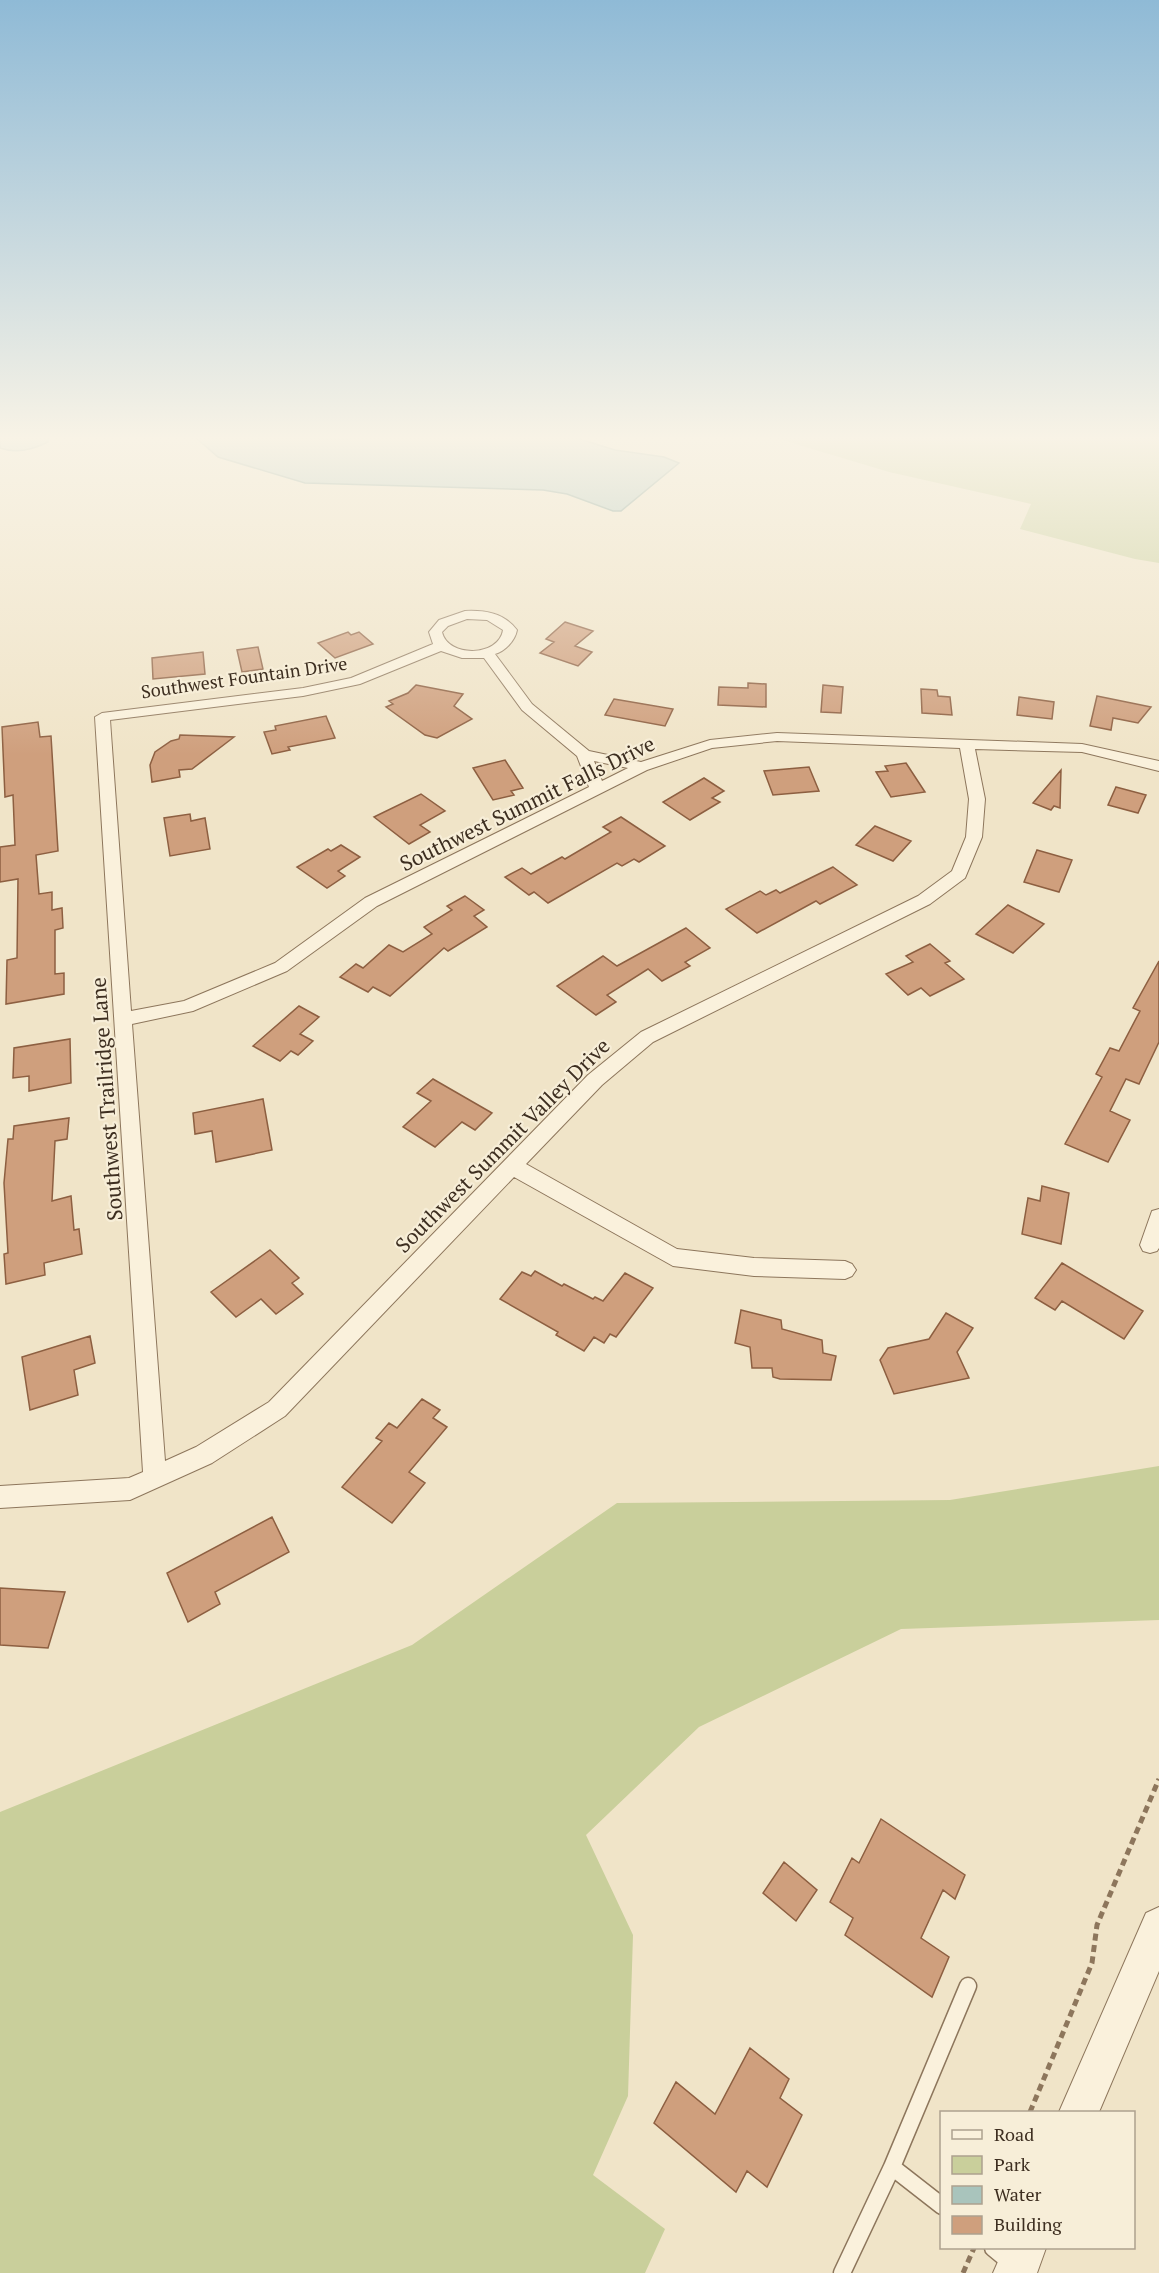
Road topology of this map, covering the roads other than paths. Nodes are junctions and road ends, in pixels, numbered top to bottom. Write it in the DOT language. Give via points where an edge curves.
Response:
graph roads {
  1 [pos="441,646"];
  2 [pos="487,653"];
  3 [pos="102,717"];
  4 [pos="967,743"];
  5 [pos="584,754"];
  6 [pos="1159,766"];
  7 [pos="642,767"];
  8 [pos="597,789"];
  9 [pos="123,1019"];
  10 [pos="512,1166"];
  11 [pos="1159,1217"];
  12 [pos="1150,1245"];
  13 [pos="845,1270"];
  14 [pos="154,1478"];
  15 [pos="0,1497"];
  16 [pos="1159,1926"];
  17 [pos="968,1986"];
  18 [pos="1079,2111"];
  19 [pos="892,2167"];
  20 [pos="940,2204"];
  21 [pos="842,2273"];
  1 -- 2 [label="street" via="461,654"];
  1 -- 2 [label="street" via="435,634 444,622 465,615 489,616 506,624 510,637"];
  1 -- 3 [label="street, Southwest Fountain Drive" via="355,681 303,692"];
  2 -- 5 [label="street" via="527,706"];
  3 -- 9 [label="street, Southwest Trailridge Lane"];
  4 -- 6 [label="street, Southwest Summit Falls Drive" via="1082,748"];
  4 -- 7 [label="street, Southwest Summit Falls Drive" via="777,737 711,744"];
  4 -- 10 [label="street, Southwest Summit Valley Drive" via="977,800 974,837 959,874 924,900 647,1037 595,1080"];
  5 -- 7 [label="street"];
  5 -- 8 [label="street"];
  7 -- 8 [label="street, Southwest Summit Falls Drive"];
  8 -- 9 [label="street, Southwest Summit Falls Drive" via="371,902 281,967 187,1007"];
  9 -- 14 [label="street, Southwest Trailridge Lane"];
  10 -- 13 [label="street" via="673,1257 754,1267"];
  10 -- 14 [label="street, Southwest Summit Valley Drive" via="277,1409 204,1455"];
  11 -- 12 [label="street"];
  14 -- 15 [label="street, Southwest Summit Valley Drive" via="130,1489"];
  16 -- 18 [label="street"];
  17 -- 19 [label="lane"];
  19 -- 20 [label="lane"];
  19 -- 21 [label="lane"];
}
